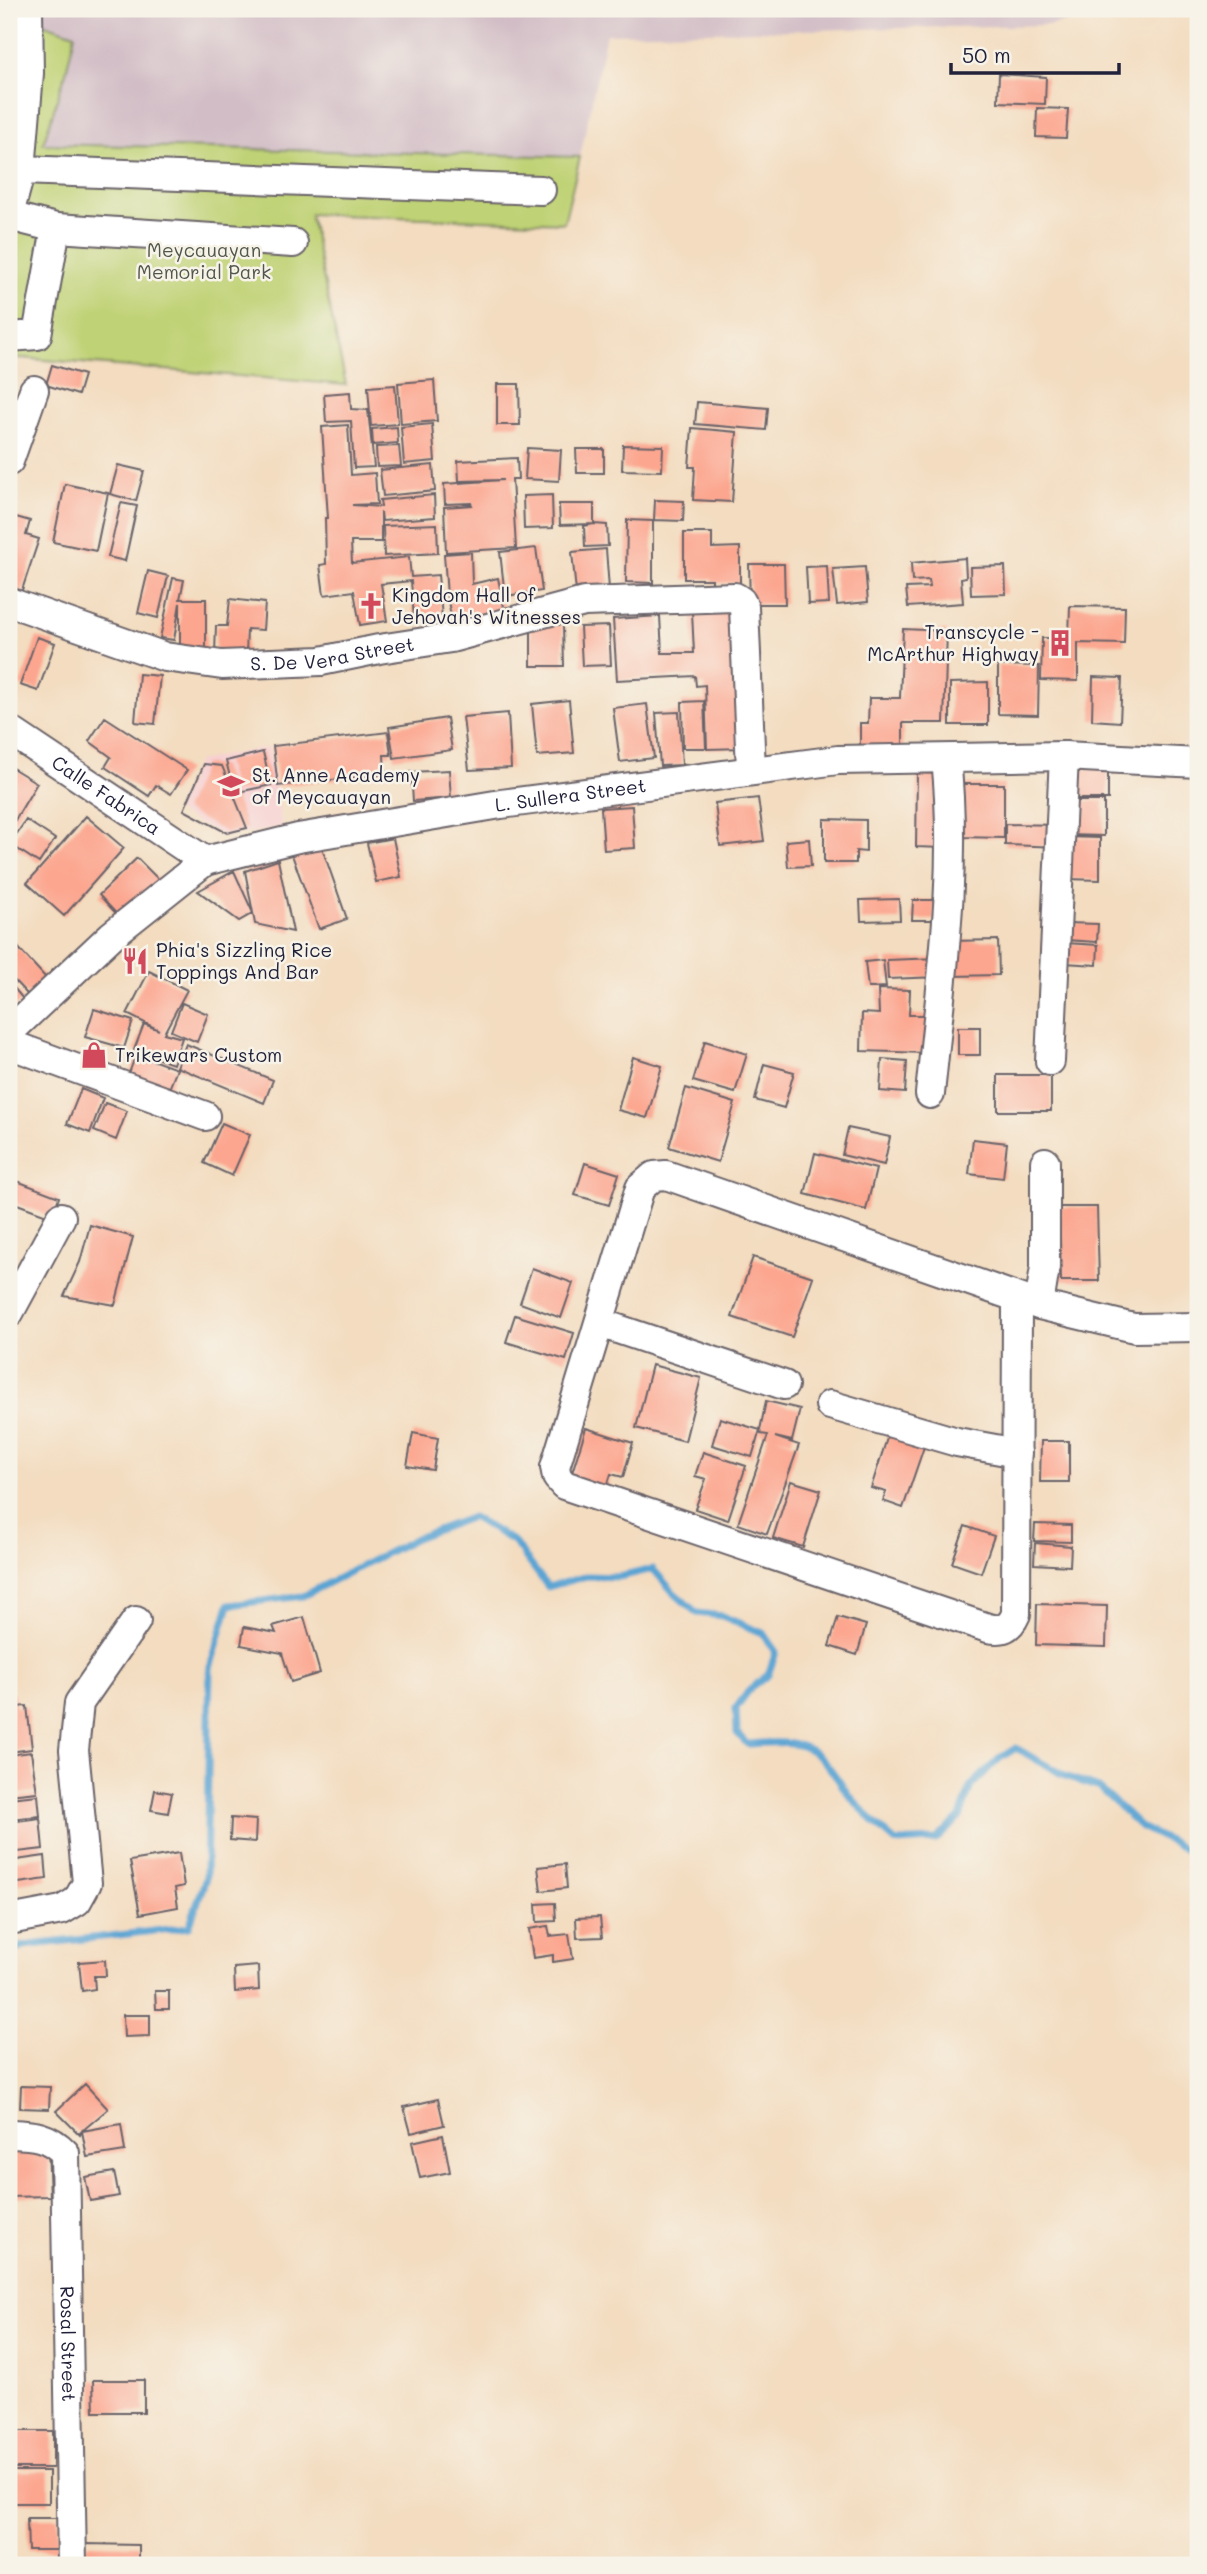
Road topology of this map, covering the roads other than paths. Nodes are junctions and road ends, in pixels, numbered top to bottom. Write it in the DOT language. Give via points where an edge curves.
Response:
graph roads {
  1 [pos="28,9"];
  2 [pos="15,168"];
  3 [pos="541,190"];
  4 [pos="9,215"];
  5 [pos="56,228"];
  6 [pos="293,243"];
  7 [pos="9,337"];
  8 [pos="34,390"];
  9 [pos="9,461"];
  10 [pos="9,602"];
  11 [pos="9,730"];
  12 [pos="1064,756"];
  13 [pos="946,759"];
  14 [pos="1198,763"];
  15 [pos="751,769"];
  16 [pos="205,861"];
  17 [pos="9,1032"];
  18 [pos="9,1044"];
  19 [pos="1050,1061"];
  20 [pos="930,1094"];
  21 [pos="205,1116"];
  22 [pos="1045,1162"];
  23 [pos="61,1217"];
  24 [pos="1028,1302"];
  25 [pos="9,1313"];
  26 [pos="600,1323"];
  27 [pos="1198,1326"];
  28 [pos="784,1385"];
  29 [pos="830,1405"];
  30 [pos="1017,1453"];
  31 [pos="136,1621"];
  32 [pos="9,1920"];
  33 [pos="9,2134"];
  34 [pos="72,2565"];
  1 -- 2 [label="street" via="29,73"];
  2 -- 3 [label="street"];
  2 -- 4 [label="street"];
  4 -- 5 [label="street"];
  5 -- 6 [label="street"];
  5 -- 7 [label="street" via="37,335"];
  8 -- 9 [label="street"];
  10 -- 15 [label="street, S. De Vera Street" via="165,657 222,665 321,661 451,638 583,601 735,597 744,607"];
  11 -- 16 [label="street, Calle Fabrica"];
  12 -- 13 [label="street, L. Sullera Street"];
  12 -- 14 [label="street, L. Sullera Street"];
  12 -- 19 [label="street"];
  13 -- 15 [label="street, L. Sullera Street" via="838,760"];
  13 -- 20 [label="street" via="951,803"];
  15 -- 16 [label="street, L. Sullera Street" via="298,838"];
  16 -- 17 [label="street, L. Sullera Street" via="112,935"];
  18 -- 21 [label="street"];
  22 -- 24 [label="street" via="1045,1267"];
  23 -- 25 [label="street"];
  24 -- 26 [label="street" via="666,1175 654,1175 640,1188"];
  24 -- 27 [label="street" via="1134,1328"];
  24 -- 30 [label="street"];
  26 -- 28 [label="street"];
  26 -- 30 [label="street" via="555,1467 564,1485 997,1630 1012,1623 1016,1614"];
  29 -- 30 [label="street" via="957,1442"];
  31 -- 32 [label="street" via="79,1703 74,1750 88,1883 77,1901 62,1910"];
  33 -- 34 [label="street, Rosal Street" via="41,2135 65,2153"];
}
